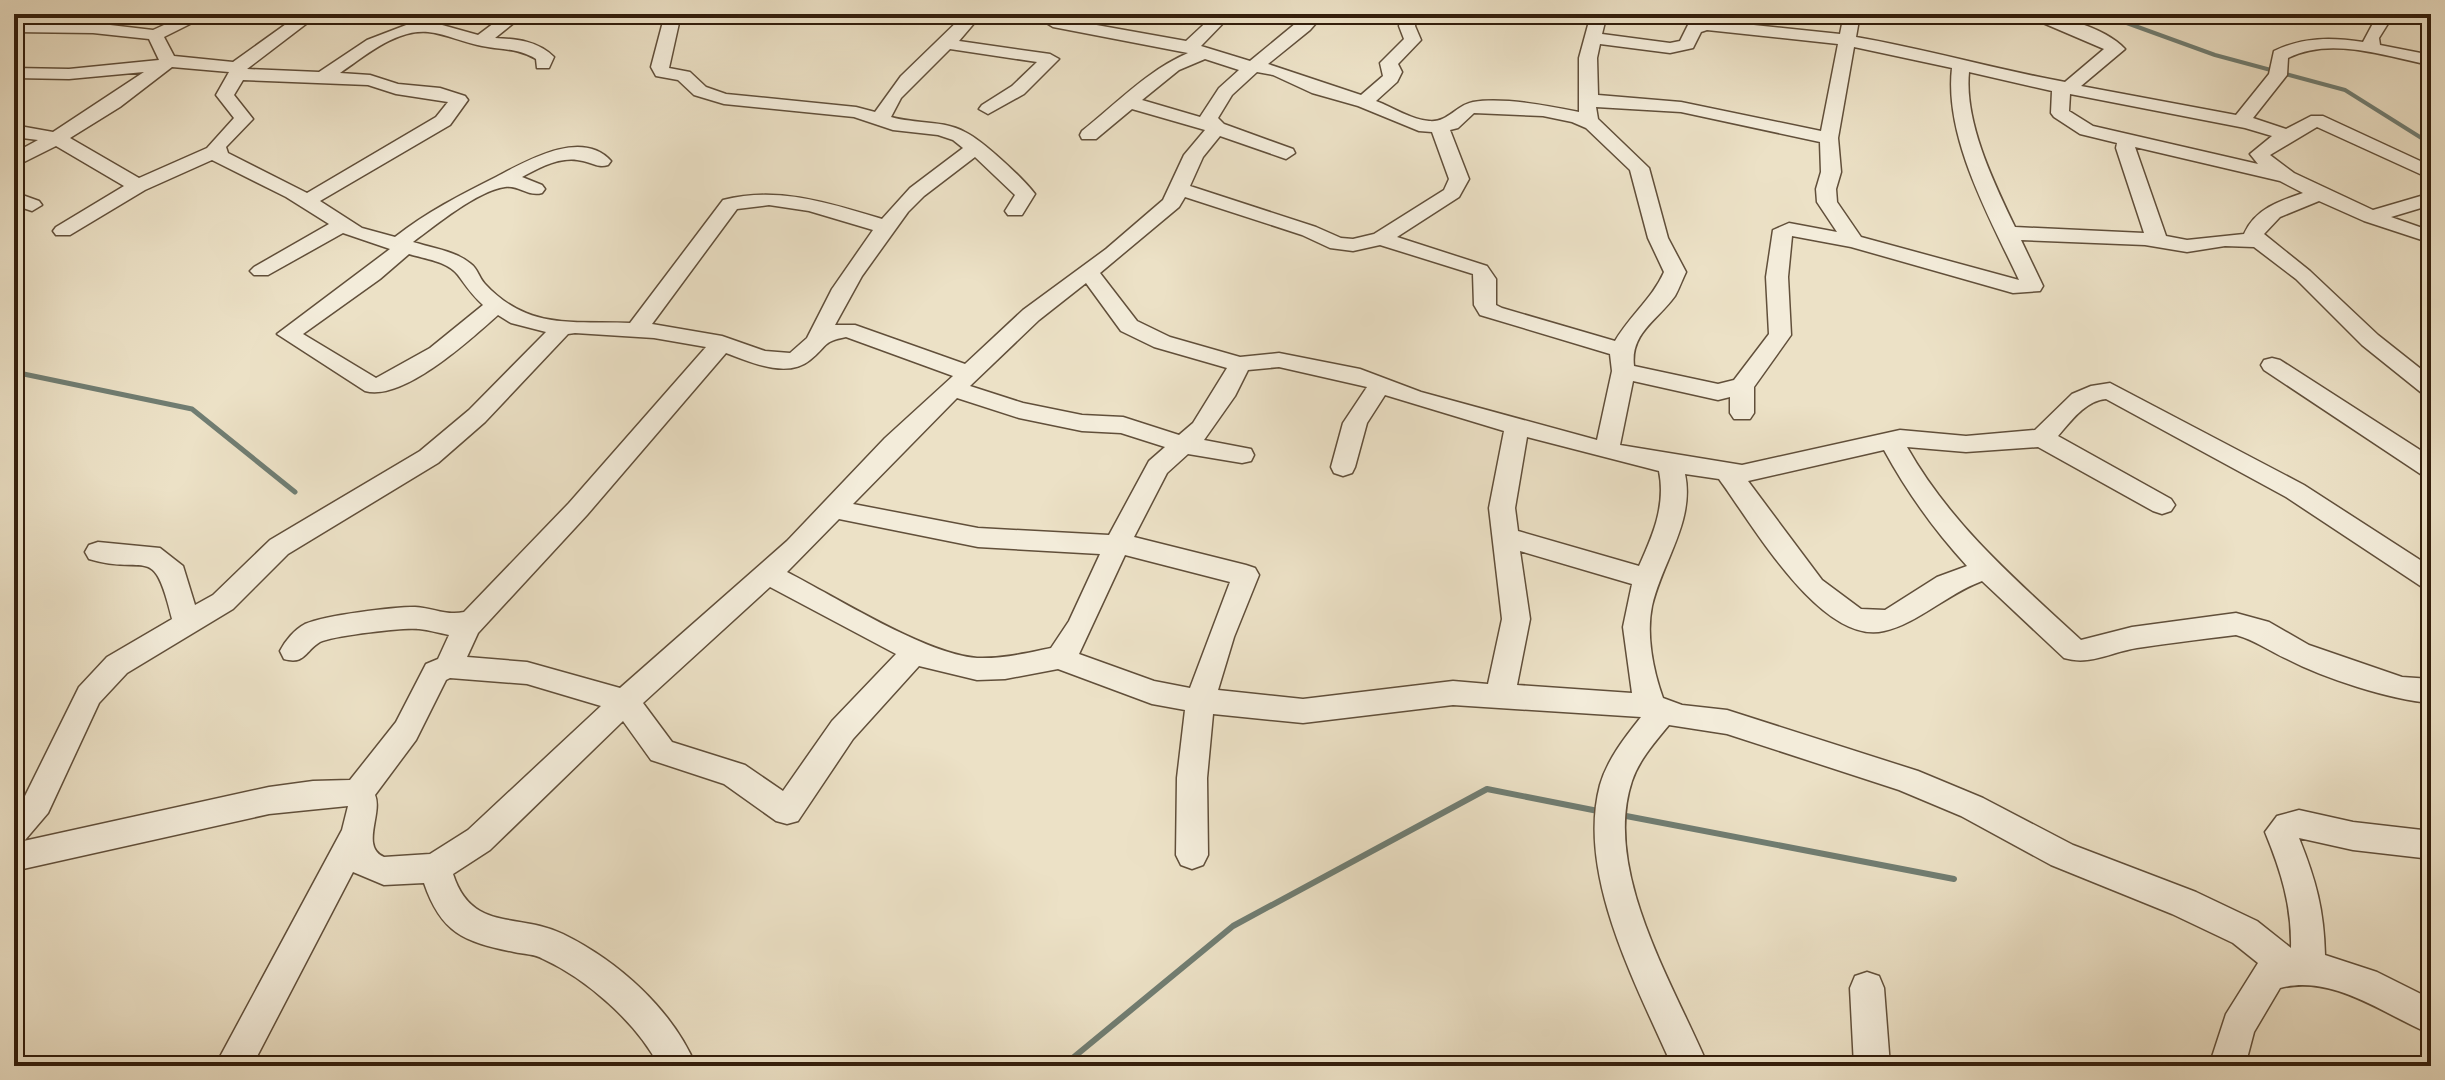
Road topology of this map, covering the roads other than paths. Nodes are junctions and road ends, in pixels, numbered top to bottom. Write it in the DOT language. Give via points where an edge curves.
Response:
graph roads {
  1 [pos="113,14"];
  2 [pos="202,14"];
  3 [pos="311,14"];
  4 [pos="517,14"];
  5 [pos="673,14"];
  6 [pos="974,14"];
  7 [pos="1040,14"];
  8 [pos="1106,14"];
  9 [pos="1224,14"];
  10 [pos="1316,14"];
  11 [pos="1409,14"];
  12 [pos="1599,14"];
  13 [pos="1852,14"];
  14 [pos="2030,14"];
  15 [pos="2386,14"];
  16 [pos="1743,21"];
  17 [pos="14,27"];
  18 [pos="1087,27"];
  19 [pos="93,28"];
  20 [pos="155,35"];
  21 [pos="1591,38"];
  22 [pos="482,40"];
  23 [pos="1848,41"];
  24 [pos="947,44"];
  25 [pos="1732,47"];
  26 [pos="2372,49"];
  27 [pos="1195,51"];
  28 [pos="2431,60"];
  29 [pos="166,63"];
  30 [pos="543,64"];
  31 [pos="1961,65"];
  32 [pos="1255,67"];
  33 [pos="237,71"];
  34 [pos="14,73"];
  35 [pos="324,77"];
  36 [pos="2066,87"];
  37 [pos="1128,102"];
  38 [pos="1364,102"];
  39 [pos="988,109"];
  40 [pos="1590,110"];
  41 [pos="882,118"];
  42 [pos="2241,122"];
  43 [pos="1217,128"];
  44 [pos="1440,128"];
  45 [pos="14,131"];
  46 [pos="1089,135"];
  47 [pos="2287,135"];
  48 [pos="57,138"];
  49 [pos="1829,138"];
  50 [pos="2127,141"];
  51 [pos="973,148"];
  52 [pos="216,151"];
  53 [pos="1286,153"];
  54 [pos="14,161"];
  55 [pos="601,161"];
  56 [pos="2431,173"];
  57 [pos="2284,176"];
  58 [pos="501,182"];
  59 [pos="138,186"];
  60 [pos="535,189"];
  61 [pos="1180,189"];
  62 [pos="2321,194"];
  63 [pos="2431,199"];
  64 [pos="307,201"];
  65 [pos="1015,211"];
  66 [pos="2371,217"];
  67 [pos="344,224"];
  68 [pos="888,228"];
  69 [pos="63,231"];
  70 [pos="2008,233"];
  71 [pos="2431,237"];
  72 [pos="1381,239"];
  73 [pos="1854,241"];
  74 [pos="2157,241"];
  75 [pos="2259,241"];
  76 [pos="401,246"];
  77 [pos="261,271"];
  78 [pos="1089,272"];
  79 [pos="496,305"];
  80 [pos="561,329"];
  81 [pos="636,330"];
  82 [pos="827,330"];
  83 [pos="722,343"];
  84 [pos="1622,361"];
  85 [pos="1240,364"];
  86 [pos="2272,365"];
  87 [pos="961,380"];
  88 [pos="1380,385"];
  89 [pos="1742,386"];
  90 [pos="2431,389"];
  91 [pos="1742,413"];
  92 [pos="1517,426"];
  93 [pos="2042,438"];
  94 [pos="1891,440"];
  95 [pos="1184,445"];
  96 [pos="1607,449"];
  97 [pos="1242,455"];
  98 [pos="1670,463"];
  99 [pos="1343,467"];
  100 [pos="2431,469"];
  101 [pos="1728,473"];
  102 [pos="2162,505"];
  103 [pos="833,508"];
  104 [pos="1506,537"];
  105 [pos="1117,545"];
  106 [pos="98,552"];
  107 [pos="1986,569"];
  108 [pos="768,574"];
  109 [pos="1647,578"];
  110 [pos="2431,580"];
  111 [pos="473,621"];
  112 [pos="186,622"];
  113 [pos="294,651"];
  114 [pos="916,651"];
  115 [pos="1059,658"];
  116 [pos="448,667"];
  117 [pos="2431,691"];
  118 [pos="1500,696"];
  119 [pos="1201,700"];
  120 [pos="625,701"];
  121 [pos="1657,709"];
  122 [pos="358,793"];
  123 [pos="14,830"];
  124 [pos="357,833"];
  125 [pos="2431,845"];
  126 [pos="1192,855"];
  127 [pos="14,857"];
  128 [pos="370,866"];
  129 [pos="435,868"];
  130 [pos="325,893"];
  131 [pos="2299,970"];
  132 [pos="1867,988"];
  133 [pos="2431,1017"];
  134 [pos="233,1066"];
  135 [pos="678,1066"];
  136 [pos="1690,1066"];
  137 [pos="1872,1066"];
  138 [pos="2227,1066"];
  1 -- 19 [label="street"];
  2 -- 20 [label="street"];
  3 -- 33 [label="street"];
  4 -- 22 [label="street"];
  5 -- 41 [label="street" via="660,67 684,76 700,91 746,103 828,107"];
  6 -- 24 [label="street"];
  7 -- 18 [label="street"];
  8 -- 18 [label="street"];
  9 -- 27 [label="street"];
  10 -- 32 [label="street"];
  11 -- 38 [label="street" via="1413,40 1389,63 1391,78"];
  12 -- 21 [label="street"];
  13 -- 23 [label="street"];
  14 -- 36 [label="street" via="2116,49"];
  15 -- 26 [label="street" via="2371,38"];
  16 -- 21 [label="street" via="1698,26 1687,44 1670,48"];
  16 -- 23 [label="street"];
  16 -- 25 [label="street"];
  17 -- 19 [label="street"];
  18 -- 27 [label="street"];
  19 -- 20 [label="street"];
  20 -- 29 [label="street"];
  21 -- 40 [label="street"];
  22 -- 30 [label="street" via="526,45 545,57"];
  22 -- 35 [label="street" via="426,27 406,28"];
  23 -- 31 [label="street"];
  23 -- 49 [label="street"];
  24 -- 39 [label="street" via="1050,59 1018,90"];
  24 -- 41 [label="street" via="902,85"];
  26 -- 28 [label="street"];
  26 -- 42 [label="street" via="2319,43 2292,47 2280,55 2278,73"];
  27 -- 32 [label="street"];
  27 -- 37 [label="street"];
  29 -- 33 [label="street"];
  29 -- 34 [label="street" via="69,74"];
  29 -- 48 [label="street"];
  31 -- 36 [label="street"];
  31 -- 70 [label="street" via="1958,94 1975,159"];
  32 -- 38 [label="street"];
  32 -- 43 [label="street" via="1218,96 1209,118"];
  33 -- 35 [label="street"];
  33 -- 52 [label="street" via="225,95 244,119"];
  35 -- 64 [label="street" via="440,93 459,104 443,121"];
  36 -- 42 [label="street"];
  36 -- 50 [label="street" via="2060,113 2069,121"];
  37 -- 43 [label="street"];
  37 -- 46 [label="street"];
  38 -- 44 [label="street"];
  40 -- 44 [label="street" via="1566,115 1478,107"];
  40 -- 49 [label="street" via="1681,107"];
  40 -- 84 [label="street" via="1639,168 1658,238 1675,272 1665,294 1639,319"];
  41 -- 51 [label="street" via="960,136"];
  42 -- 47 [label="street"];
  43 -- 53 [label="street"];
  43 -- 61 [label="street" via="1194,155"];
  44 -- 72 [label="street" via="1459,179 1452,193"];
  45 -- 48 [label="street"];
  47 -- 56 [label="street" via="2317,120"];
  47 -- 57 [label="street" via="2259,154"];
  48 -- 54 [label="street"];
  48 -- 59 [label="street"];
  49 -- 73 [label="street" via="1827,202"];
  50 -- 57 [label="street"];
  50 -- 74 [label="street"];
  51 -- 65 [label="street" via="1025,194"];
  51 -- 68 [label="street" via="912,196"];
  52 -- 59 [label="street"];
  52 -- 64 [label="street"];
  55 -- 58 [label="street" via="577,152 554,156"];
  57 -- 62 [label="street"];
  58 -- 60 [label="street" via="516,181"];
  58 -- 76 [label="street" via="446,211"];
  59 -- 69 [label="street"];
  61 -- 72 [label="street" via="1337,244"];
  61 -- 78 [label="street" via="1172,203"];
  62 -- 66 [label="street"];
  62 -- 75 [label="street" via="2269,214 2254,229"];
  63 -- 66 [label="street"];
  64 -- 67 [label="street"];
  66 -- 71 [label="street"];
  67 -- 76 [label="street"];
  67 -- 77 [label="street"];
  68 -- 81 [label="street" via="788,201 730,204"];
  68 -- 82 [label="street" via="834,303"];
  70 -- 73 [label="street" via="2031,282 2026,289"];
  70 -- 74 [label="street"];
  72 -- 84 [label="street" via="1480,270 1487,283 1483,301 1494,315 1536,324"];
  73 -- 89 [label="street" via="1803,230 1780,234 1780,335"];
  74 -- 75 [label="street" via="2187,246"];
  75 -- 90 [label="street"];
  76 -- 79 [label="street" via="449,259 465,269 475,287"];
  76 -- 79 [label="street" via="373,275 288,334 373,386 408,372"];
  78 -- 85 [label="street" via="1129,326 1162,342"];
  78 -- 87 [label="street" via="1031,315"];
  79 -- 80 [label="street" via="519,318"];
  80 -- 81 [label="street"];
  80 -- 112 [label="street" via="429,457 279,547 223,602"];
  81 -- 83 [label="street"];
  82 -- 83 [label="street" via="794,361 762,358"];
  82 -- 87 [label="street" via="847,330"];
  83 -- 111 [label="street"];
  84 -- 89 [label="street" via="1718,392"];
  84 -- 96 [label="street"];
  85 -- 88 [label="street" via="1279,360"];
  85 -- 95 [label="street" via="1201,429"];
  86 -- 100 [label="street"];
  87 -- 95 [label="street" via="1019,410 1123,425"];
  87 -- 103 [label="street"];
  88 -- 92 [label="street"];
  88 -- 99 [label="street" via="1355,423"];
  89 -- 91 [label="street"];
  92 -- 96 [label="street"];
  92 -- 104 [label="street" via="1502,508"];
  93 -- 94 [label="street" via="1966,444"];
  93 -- 102 [label="street"];
  93 -- 110 [label="street" via="2081,398 2096,390 2110,391 2295,491"];
  94 -- 101 [label="street" via="1756,472"];
  94 -- 107 [label="street" via="1946,526"];
  95 -- 97 [label="street"];
  95 -- 105 [label="street" via="1158,467"];
  96 -- 98 [label="street"];
  98 -- 101 [label="street"];
  98 -- 109 [label="street" via="1674,503 1669,533"];
  101 -- 107 [label="street" via="1813,587 1854,619 1880,622 1895,617 1946,584"];
  103 -- 105 [label="street" via="960,536 1052,546"];
  103 -- 108 [label="street"];
  104 -- 109 [label="street"];
  104 -- 118 [label="street" via="1516,619"];
  105 -- 115 [label="street" via="1082,622"];
  105 -- 119 [label="street" via="1246,575"];
  106 -- 112 [label="street" via="151,555 174,573"];
  107 -- 117 [label="street" via="2074,650 2236,624 2401,689"];
  108 -- 114 [label="street"];
  108 -- 120 [label="street"];
  109 -- 121 [label="street" via="1636,626 1646,693"];
  111 -- 113 [label="street" via="453,625 416,618 367,623 312,633"];
  111 -- 116 [label="street"];
  112 -- 123 [label="street" via="117,665 89,695 37,804"];
  114 -- 115 [label="street" via="934,661 977,669"];
  114 -- 120 [label="street" via="848,724 787,811 734,774 662,751"];
  115 -- 119 [label="street" via="1152,692"];
  116 -- 120 [label="street" via="527,673"];
  116 -- 122 [label="street" via="436,672 406,731"];
  118 -- 119 [label="street" via="1453,693 1303,711"];
  118 -- 121 [label="street"];
  119 -- 126 [label="street" via="1191,790"];
  120 -- 129 [label="street" via="479,840"];
  121 -- 131 [label="street" via="1727,722 1907,780 1972,807 2062,855 2245,932"];
  121 -- 136 [label="street" via="1615,786 1612,849 1636,941"];
  122 -- 124 [label="street" via="364,805"];
  122 -- 127 [label="street" via="289,796"];
  124 -- 128 [label="street" via="358,853"];
  124 -- 130 [label="street"];
  125 -- 131 [label="street" via="2299,824 2281,832 2308,914"];
  128 -- 129 [label="street" via="384,871"];
  128 -- 130 [label="street"];
  129 -- 135 [label="street" via="449,909 467,924 548,944 592,972 646,1018"];
  130 -- 134 [label="street"];
  131 -- 133 [label="street" via="2321,970 2365,984"];
  131 -- 138 [label="street" via="2269,975 2238,1026"];
  132 -- 137 [label="street"];
}
